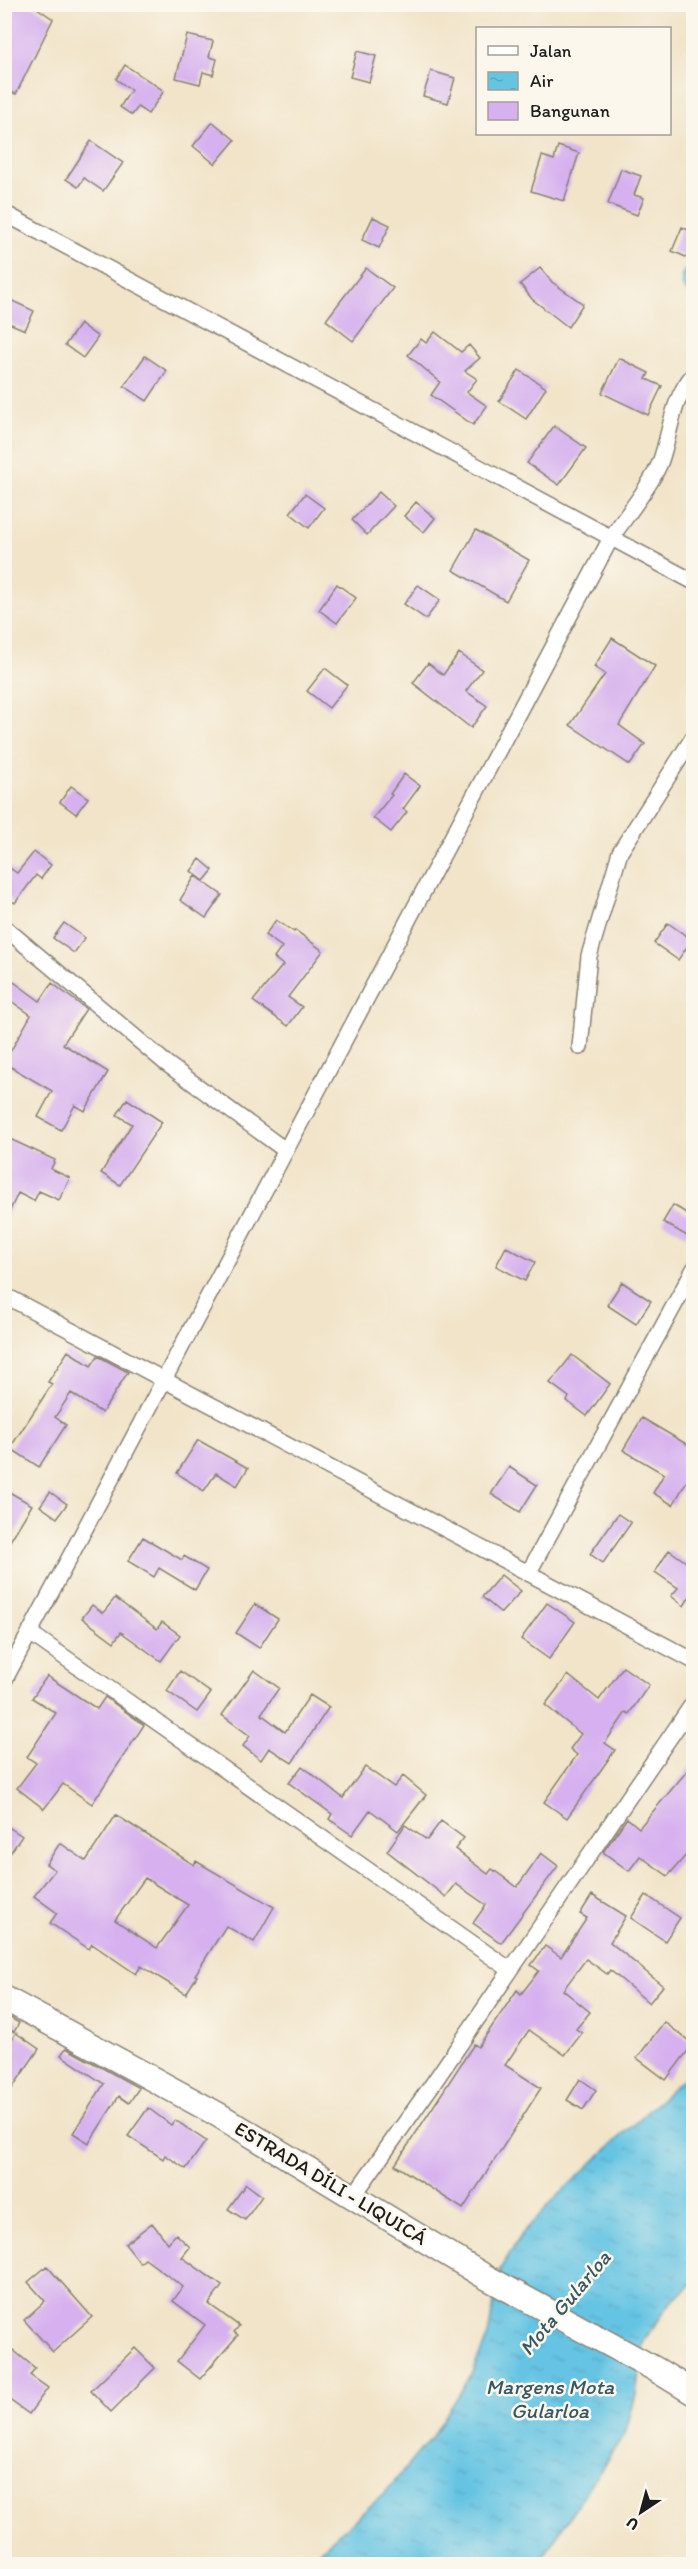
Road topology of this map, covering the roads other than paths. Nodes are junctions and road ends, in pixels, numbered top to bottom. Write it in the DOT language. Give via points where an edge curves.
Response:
graph roads {
  1 [pos="4,213"];
  2 [pos="693,374"];
  3 [pos="611,538"];
  4 [pos="693,582"];
  5 [pos="693,736"];
  6 [pos="4,927"];
  7 [pos="580,1047"];
  8 [pos="285,1150"];
  9 [pos="693,1269"];
  10 [pos="4,1295"];
  11 [pos="163,1380"];
  12 [pos="529,1572"];
  13 [pos="30,1633"];
  14 [pos="4,1647"];
  15 [pos="19,1654"];
  16 [pos="693,1661"];
  17 [pos="4,1681"];
  18 [pos="693,1702"];
  19 [pos="509,1969"];
  20 [pos="4,1998"];
  21 [pos="354,2195"];
  22 [pos="693,2393"];
  1 -- 3 [label="street"];
  2 -- 3 [label="street" via="671,417 660,462"];
  3 -- 4 [label="street"];
  3 -- 8 [label="street"];
  5 -- 7 [label="street" via="620,852 589,956"];
  6 -- 8 [label="street" via="167,1064"];
  8 -- 11 [label="street"];
  9 -- 12 [label="street"];
  10 -- 11 [label="street"];
  11 -- 12 [label="street"];
  11 -- 13 [label="street"];
  12 -- 16 [label="street"];
  13 -- 15 [label="street"];
  13 -- 19 [label="street"];
  14 -- 15 [label="street"];
  15 -- 17 [label="street"];
  18 -- 19 [label="street"];
  19 -- 21 [label="street"];
  20 -- 21 [label="main road, ESTRADA DÍLI - LIQUICÁ" via="217,2114"];
  21 -- 22 [label="main road, ESTRADA DÍLI - LIQUICÁ" via="484,2276"];
}
